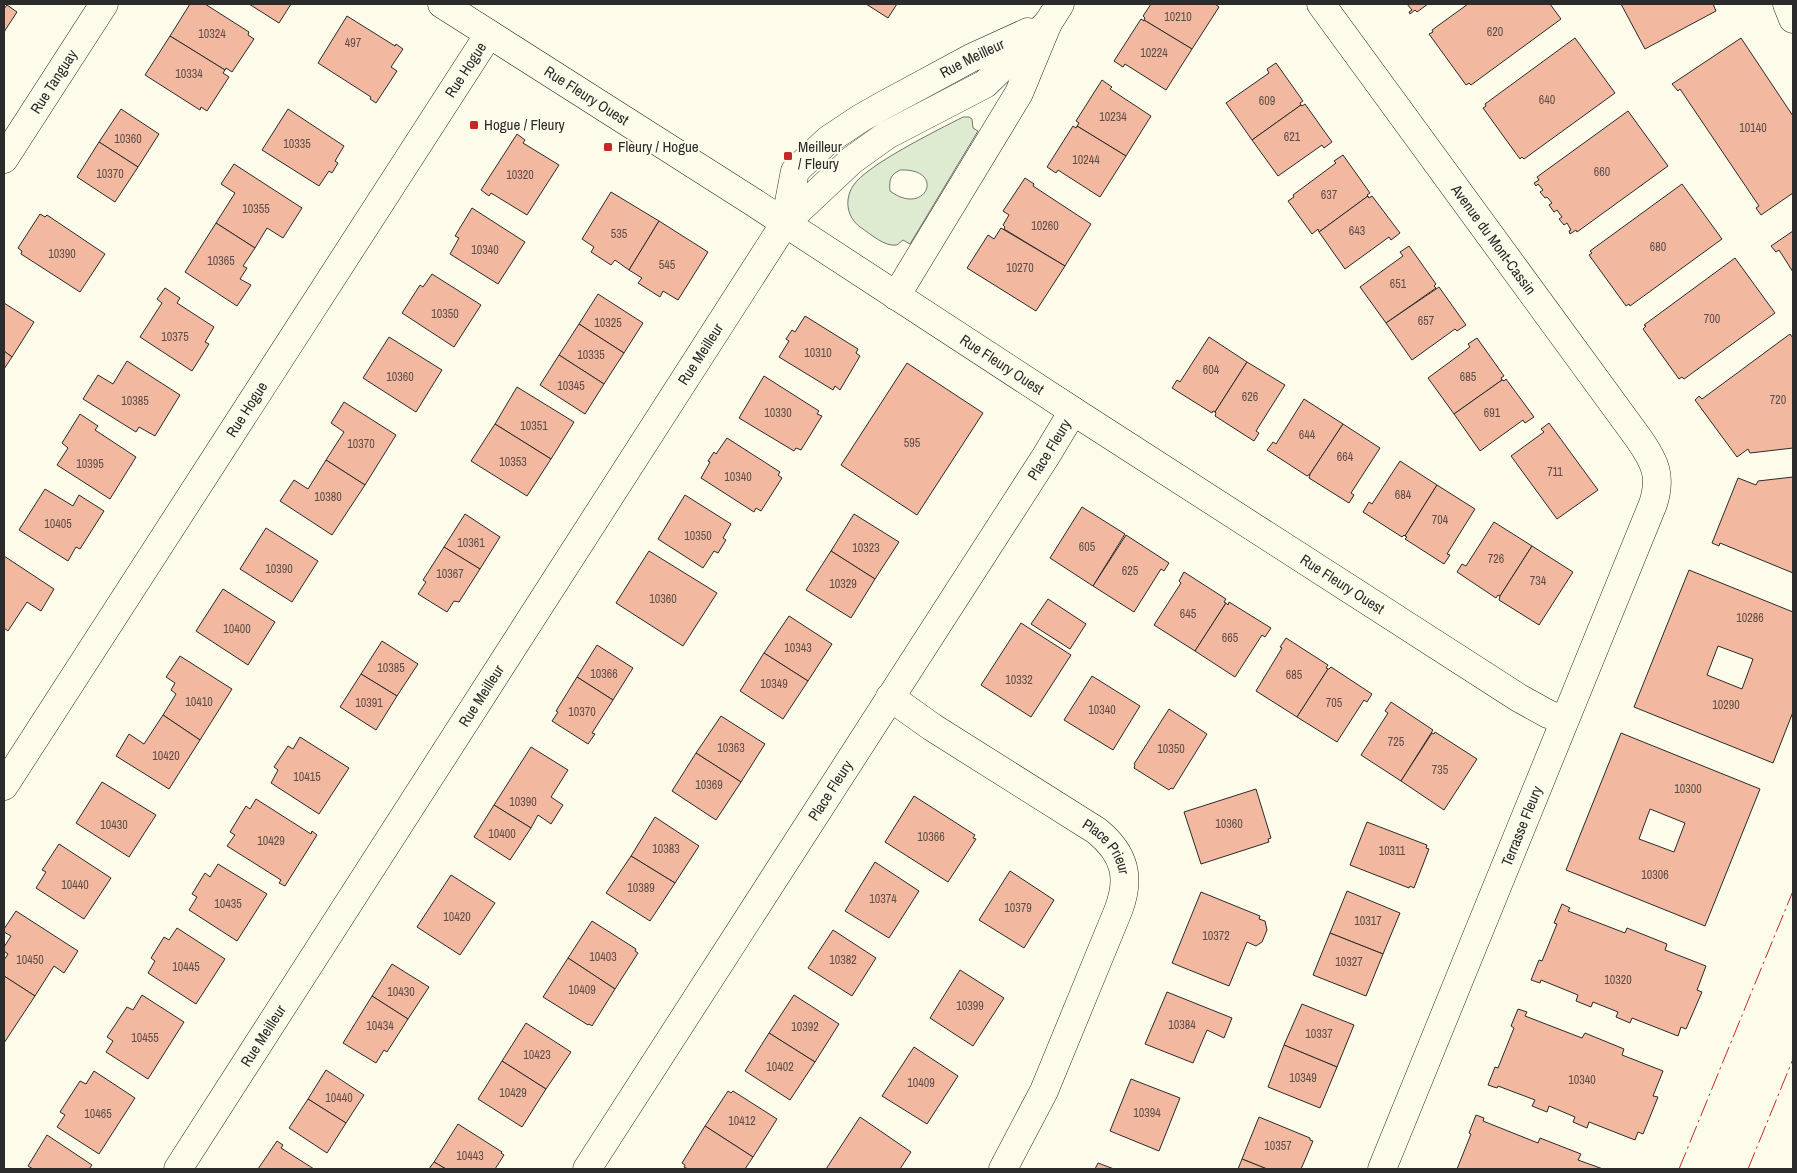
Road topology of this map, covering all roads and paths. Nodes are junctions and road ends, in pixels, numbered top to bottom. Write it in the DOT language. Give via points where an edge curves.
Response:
graph roads {
  1 [pos="104,4"];
  2 [pos="442,4"];
  3 [pos="1321,4"];
  4 [pos="1787,4"];
  5 [pos="1054,14"];
  6 [pos="1793,18"];
  7 [pos="489,34"];
  8 [pos="4,159"];
  9 [pos="785,223"];
  10 [pos="896,296"];
  11 [pos="1073,411"];
  12 [pos="1658,482"];
  13 [pos="890,698"];
  14 [pos="1564,720"];
  15 [pos="4,786"];
  16 [pos="178,1169"];
  17 [pos="587,1169"];
  18 [pos="1003,1169"];
  19 [pos="1382,1169"];
  1 -- 8 [label="street, Rue Tanguay"];
  2 -- 7 [label="street, Rue Fleury Ouest"];
  3 -- 12 [label="street, Avenue du Mont-Cassin" via="1639,439 1653,462"];
  4 -- 6 [label="street"];
  5 -- 9 [label="street, Rue Meilleur" via="984,84 868,148"];
  5 -- 10 [label="street, Rue Meilleur" via="1019,94"];
  7 -- 9 [label="street, Rue Fleury Ouest"];
  7 -- 15 [label="street, Rue Hogue"];
  9 -- 10 [label="street, Rue Fleury Ouest"];
  9 -- 16 [label="street, Rue Meilleur"];
  10 -- 11 [label="street, Rue Fleury Ouest"];
  11 -- 13 [label="street, Place Fleury"];
  11 -- 14 [label="street, Rue Fleury Ouest" via="1519,698"];
  12 -- 14 [label="street, Terrasse Fleury" via="1653,504"];
  13 -- 17 [label="street, Place Fleury"];
  13 -- 18 [label="street, Place Prieur" via="1097,831 1112,845 1122,863 1125,884 1121,904 1044,1091"];
  14 -- 19 [label="street, Terrasse Fleury"];
}
